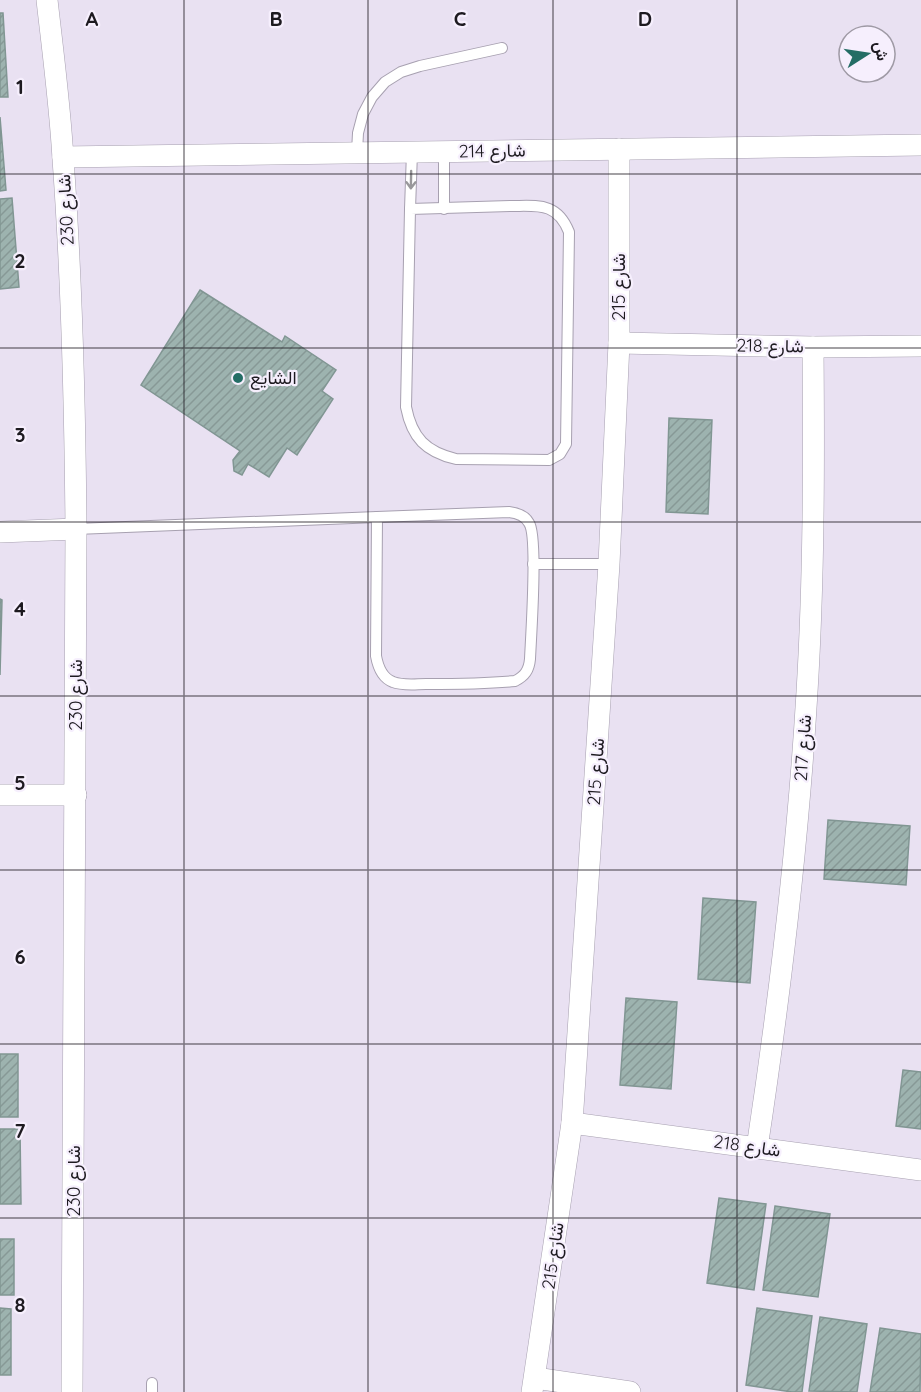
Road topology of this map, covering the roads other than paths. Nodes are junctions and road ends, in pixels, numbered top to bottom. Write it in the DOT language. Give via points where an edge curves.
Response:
graph roads {
  1 [pos="47,0"];
  2 [pos="502,48"];
  3 [pos="921,144"];
  4 [pos="620,149"];
  5 [pos="357,152"];
  6 [pos="412,152"];
  7 [pos="444,152"];
  8 [pos="63,157"];
  9 [pos="410,209"];
  10 [pos="444,209"];
  11 [pos="619,343"];
  12 [pos="921,346"];
  13 [pos="813,347"];
  14 [pos="377,517"];
  15 [pos="76,529"];
  16 [pos="0,532"];
  17 [pos="533,564"];
  18 [pos="609,564"];
  19 [pos="0,795"];
  20 [pos="76,795"];
  21 [pos="572,1123"];
  22 [pos="758,1148"];
  23 [pos="921,1170"];
  24 [pos="533,1385"];
  25 [pos="72,1392"];
  26 [pos="630,1392"];
  1 -- 8 [label="street, شارع 230"];
  2 -- 5 [label="lane" via="420,66 385,82 363,114"];
  3 -- 4 [label="street, شارع 214"];
  4 -- 7 [label="street, شارع 214"];
  4 -- 11 [label="street, شارع 215"];
  5 -- 6 [label="street, شارع 214"];
  5 -- 8 [label="street, شارع 214"];
  6 -- 7 [label="street, شارع 214"];
  6 -- 9 [label="lane, one-way"];
  7 -- 10 [label="lane"];
  8 -- 15 [label="street, شارع 230" via="75,405"];
  9 -- 10 [label="lane"];
  9 -- 10 [label="lane" via="406,407 414,432 432,451 456,459 554,458 564,449 566,438 566,225 556,213 542,206"];
  11 -- 13 [label="street, شارع 218"];
  11 -- 18 [label="street, شارع 215"];
  12 -- 13 [label="street, شارع 218"];
  13 -- 22 [label="street, شارع 217" via="814,462 807,691 789,920"];
  14 -- 15 [label="lane"];
  14 -- 17 [label="lane" via="517,513 532,529"];
  14 -- 17 [label="lane" via="376,656 378,667 393,682 454,684 521,678 530,659"];
  15 -- 16 [label="street"];
  15 -- 20 [label="street, شارع 230"];
  17 -- 18 [label="lane"];
  18 -- 21 [label="street, شارع 215"];
  19 -- 20 [label="street"];
  20 -- 25 [label="street, شارع 230"];
  21 -- 22 [label="street, شارع 218"];
  21 -- 24 [label="street, شارع 215"];
  22 -- 23 [label="street, شارع 218"];
  24 -- 26 [label="street"];
}
